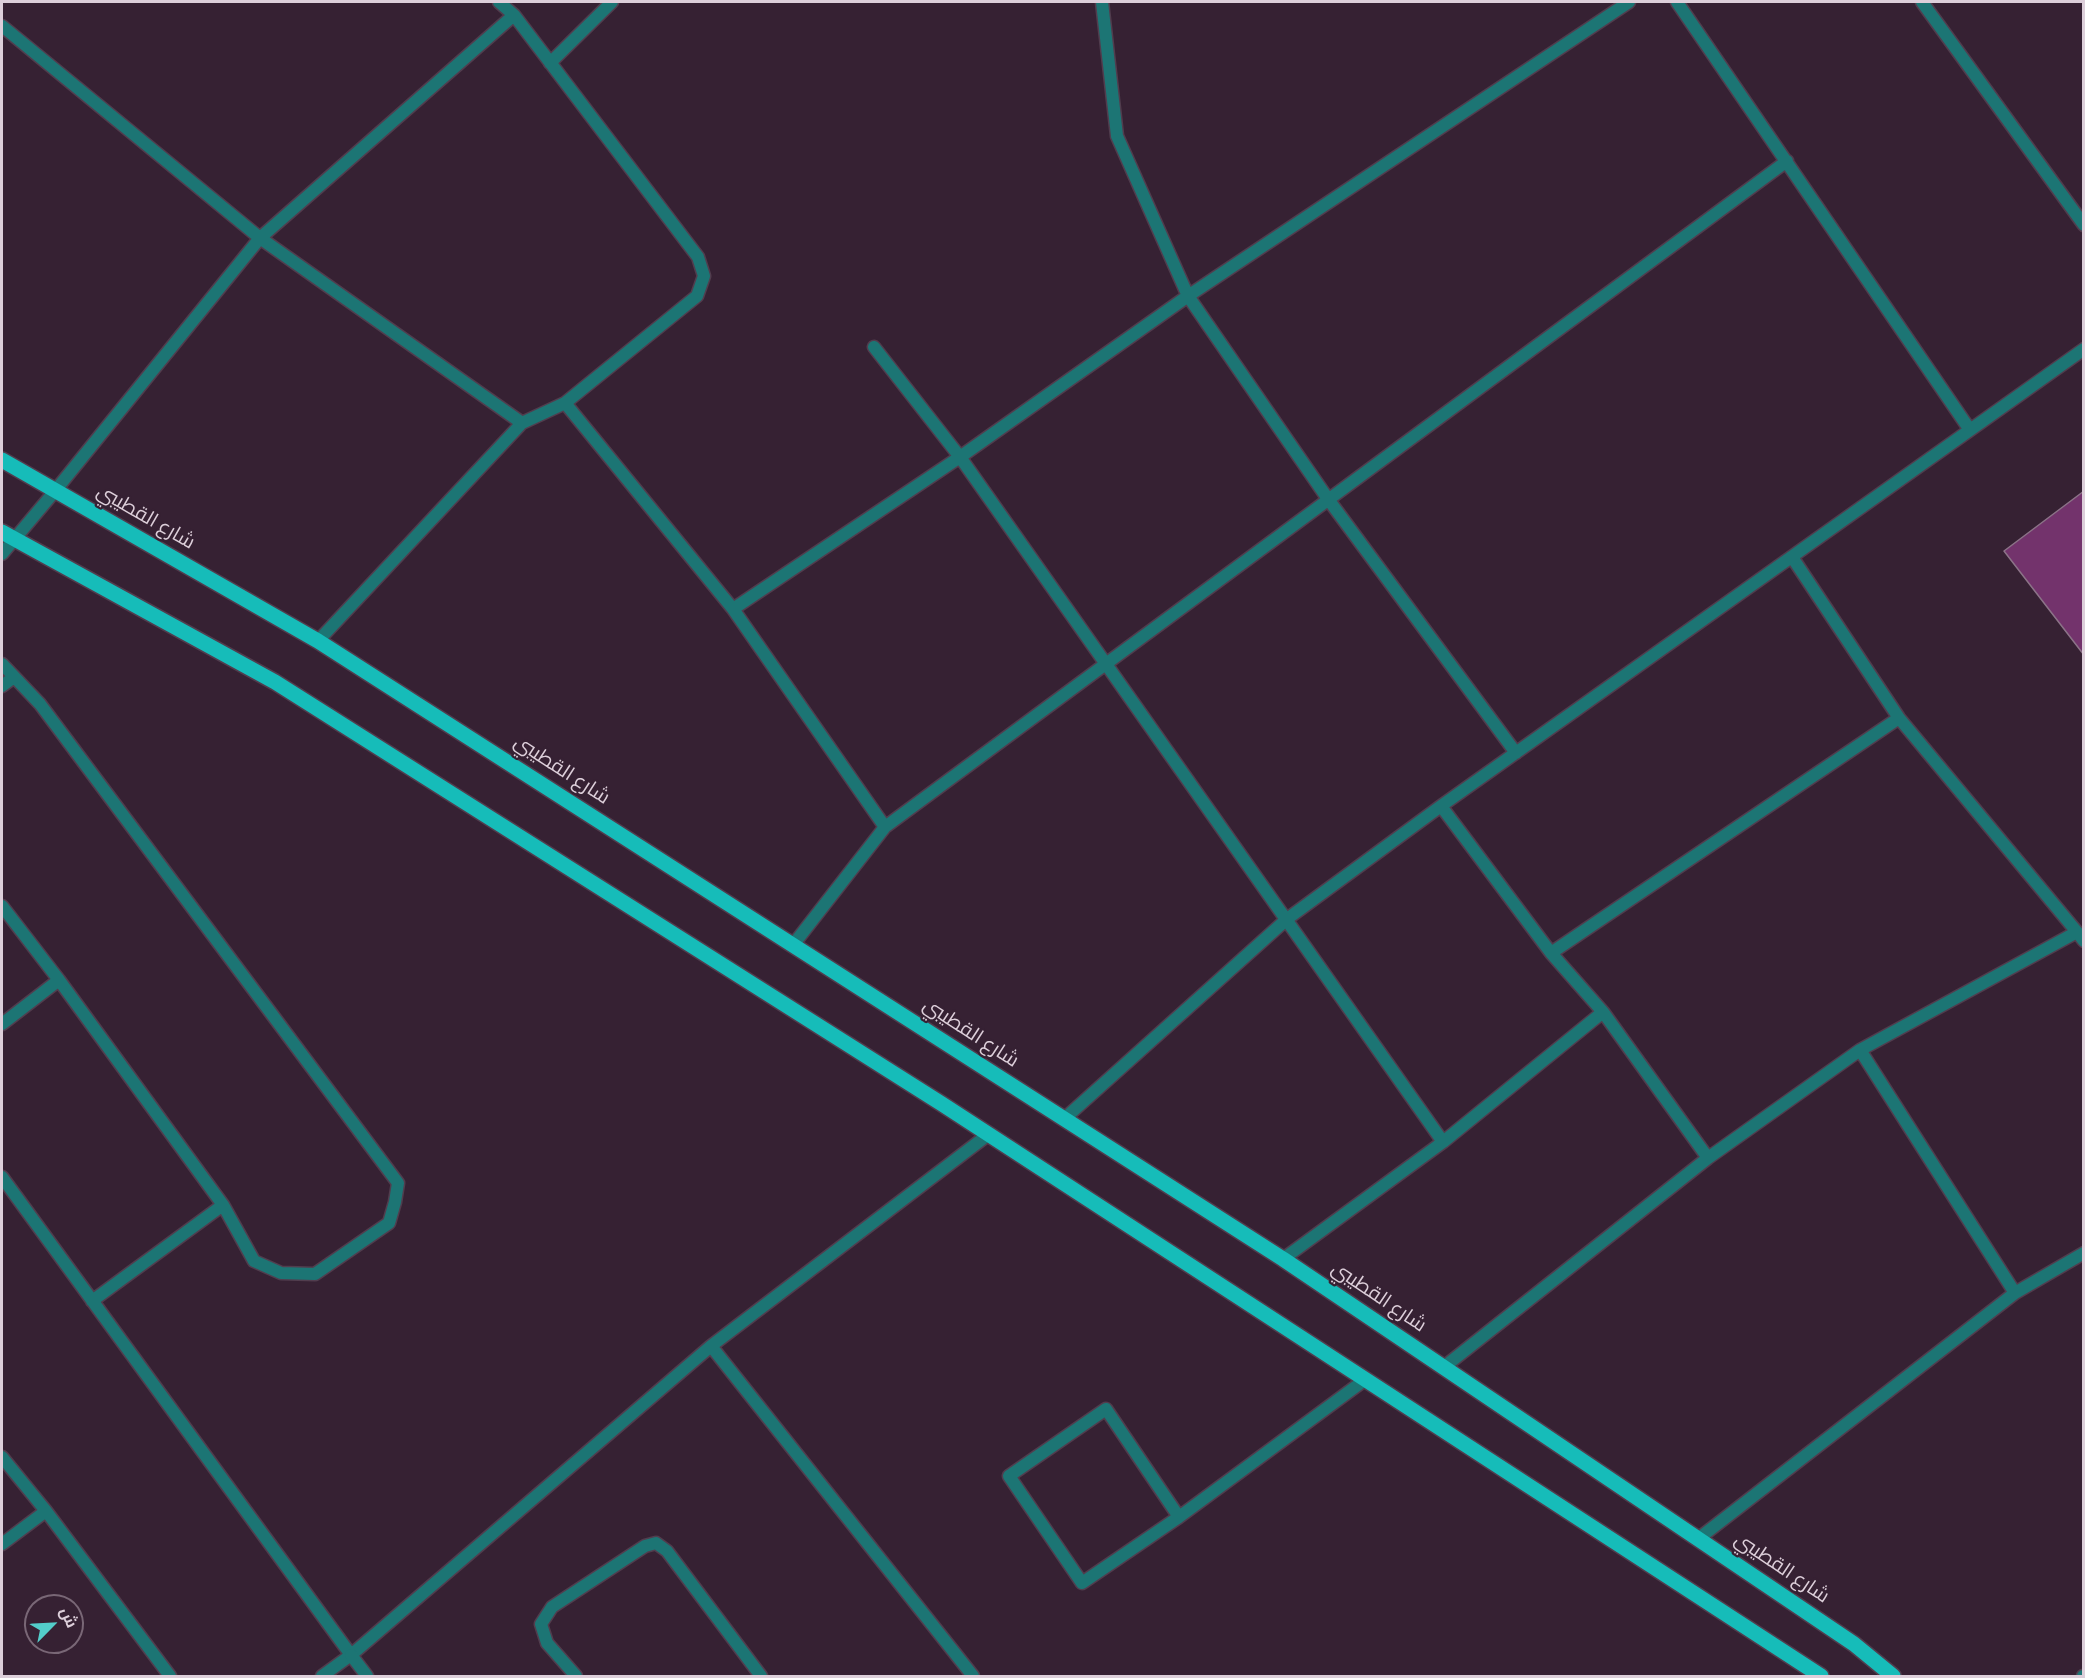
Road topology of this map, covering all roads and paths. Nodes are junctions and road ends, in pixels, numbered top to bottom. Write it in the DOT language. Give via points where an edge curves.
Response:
graph roads {
  1 [pos="499,2"];
  2 [pos="612,2"];
  3 [pos="1102,2"];
  4 [pos="1629,2"];
  5 [pos="1677,2"];
  6 [pos="1922,2"];
  7 [pos="514,15"];
  8 [pos="2,26"];
  9 [pos="550,63"];
  10 [pos="1787,161"];
  11 [pos="2084,225"];
  12 [pos="260,238"];
  13 [pos="1188,296"];
  14 [pos="874,347"];
  15 [pos="2084,349"];
  16 [pos="565,403"];
  17 [pos="522,423"];
  18 [pos="1970,430"];
  19 [pos="960,458"];
  20 [pos="2,460"];
  21 [pos="55,491"];
  22 [pos="1328,499"];
  23 [pos="8,535"];
  24 [pos="2,554"];
  25 [pos="1792,557"];
  26 [pos="733,609"];
  27 [pos="318,640"];
  28 [pos="2,664"];
  29 [pos="1105,664"];
  30 [pos="14,677"];
  31 [pos="2,686"];
  32 [pos="1899,718"];
  33 [pos="1516,753"];
  34 [pos="1441,806"];
  35 [pos="885,827"];
  36 [pos="2,906"];
  37 [pos="1287,918"];
  38 [pos="2080,937"];
  39 [pos="793,945"];
  40 [pos="1551,952"];
  41 [pos="59,980"];
  42 [pos="1603,1012"];
  43 [pos="2,1024"];
  44 [pos="1860,1050"];
  45 [pos="1064,1119"];
  46 [pos="989,1134"];
  47 [pos="1443,1142"];
  48 [pos="1708,1158"];
  49 [pos="2,1178"];
  50 [pos="223,1205"];
  51 [pos="2084,1253"];
  52 [pos="1282,1259"];
  53 [pos="2015,1293"];
  54 [pos="92,1301"];
  55 [pos="711,1346"];
  56 [pos="1444,1367"];
  57 [pos="1366,1379"];
  58 [pos="2,1457"];
  59 [pos="46,1511"];
  60 [pos="1179,1516"];
  61 [pos="1698,1539"];
  62 [pos="2,1544"];
  63 [pos="351,1655"];
  64 [pos="759,1676"];
  65 [pos="170,1677"];
  66 [pos="322,1677"];
  67 [pos="367,1677"];
  68 [pos="576,1677"];
  69 [pos="973,1677"];
  70 [pos="1821,1677"];
  71 [pos="1893,1677"];
  1 -- 7 [label="street"];
  2 -- 9 [label="street"];
  3 -- 13 [label="street" via="1117,136"];
  4 -- 13 [label="street"];
  5 -- 10 [label="street"];
  6 -- 11 [label="street"];
  7 -- 9 [label="street"];
  7 -- 12 [label="street"];
  8 -- 12 [label="street"];
  9 -- 16 [label="street" via="698,257 704,276 697,296"];
  10 -- 18 [label="street"];
  10 -- 22 [label="street"];
  12 -- 17 [label="street"];
  12 -- 21 [label="street"];
  13 -- 19 [label="street"];
  13 -- 22 [label="street"];
  14 -- 19 [label="street"];
  15 -- 18 [label="street"];
  16 -- 17 [label="street"];
  16 -- 26 [label="street"];
  17 -- 27 [label="street"];
  18 -- 25 [label="street"];
  19 -- 26 [label="street"];
  19 -- 29 [label="street"];
  20 -- 21 [label="main road, شارع القطيبي"];
  21 -- 23 [label="street"];
  21 -- 27 [label="main road, شارع القطيبي"];
  22 -- 29 [label="street"];
  22 -- 33 [label="street"];
  23 -- 24 [label="street"];
  23 -- 46 [label="main road" via="275,682"];
  25 -- 32 [label="street"];
  25 -- 33 [label="street"];
  26 -- 35 [label="street"];
  27 -- 39 [label="main road, شارع القطيبي"];
  28 -- 30 [label="street"];
  29 -- 35 [label="street"];
  29 -- 37 [label="street"];
  30 -- 31 [label="street"];
  30 -- 50 [label="street" via="40,704 398,1183 389,1223 315,1274 281,1273 254,1261"];
  32 -- 38 [label="street"];
  32 -- 40 [label="street"];
  33 -- 34 [label="street"];
  34 -- 37 [label="street"];
  34 -- 40 [label="street"];
  35 -- 39 [label="street"];
  36 -- 41 [label="street"];
  37 -- 45 [label="street"];
  37 -- 47 [label="street"];
  38 -- 44 [label="street"];
  39 -- 45 [label="main road, شارع القطيبي"];
  40 -- 42 [label="street"];
  41 -- 43 [label="street"];
  41 -- 50 [label="street"];
  42 -- 47 [label="street"];
  42 -- 48 [label="street"];
  44 -- 48 [label="street"];
  44 -- 53 [label="street"];
  45 -- 52 [label="main road, شارع القطيبي"];
  46 -- 55 [label="street"];
  46 -- 57 [label="main road"];
  47 -- 52 [label="street"];
  48 -- 56 [label="street"];
  49 -- 54 [label="street"];
  50 -- 54 [label="street"];
  51 -- 53 [label="street"];
  52 -- 56 [label="main road, شارع القطيبي"];
  53 -- 61 [label="street"];
  54 -- 63 [label="street"];
  55 -- 63 [label="street"];
  55 -- 69 [label="street"];
  56 -- 61 [label="main road, شارع القطيبي"];
  57 -- 60 [label="street"];
  57 -- 70 [label="main road"];
  58 -- 59 [label="street"];
  59 -- 62 [label="street"];
  59 -- 65 [label="street"];
  60 -- 60 [label="street" via="1106,1409 1009,1476 1082,1583"];
  61 -- 71 [label="main road, شارع القطيبي" via="1854,1644"];
  63 -- 66 [label="street"];
  63 -- 67 [label="street"];
  64 -- 68 [label="street" via="667,1551 656,1543 645,1546 552,1607 541,1624 547,1643"];
}
